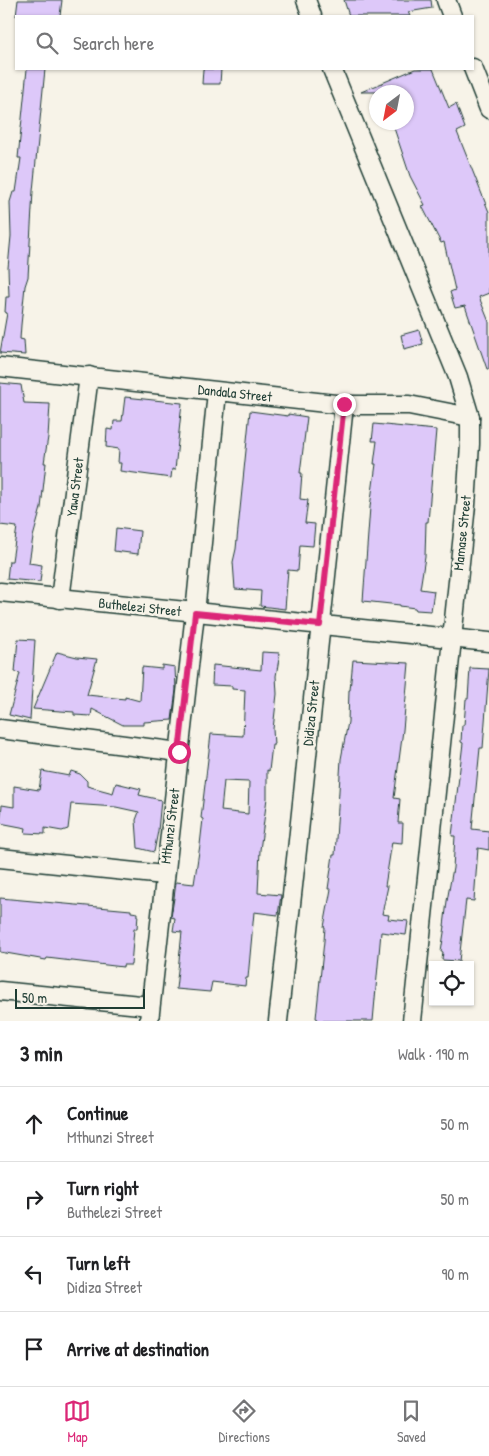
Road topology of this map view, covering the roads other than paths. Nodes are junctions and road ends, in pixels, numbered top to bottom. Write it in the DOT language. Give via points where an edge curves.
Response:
graph roads {
  1 [pos="306,0"];
  2 [pos="446,0"];
  3 [pos="312,15"];
  4 [pos="452,15"];
  5 [pos="332,70"];
  6 [pos="474,70"];
  7 [pos="489,109"];
  8 [pos="0,367"];
  9 [pos="89,376"];
  10 [pos="217,392"];
  11 [pos="344,404"];
  12 [pos="470,416"];
  13 [pos="0,592"];
  14 [pos="60,599"];
  15 [pos="195,613"];
  16 [pos="320,625"];
  17 [pos="451,638"];
  18 [pos="489,642"];
  19 [pos="0,729"];
  20 [pos="179,752"];
  21 [pos="0,858"];
  22 [pos="164,875"];
  23 [pos="0,991"];
  24 [pos="149,1014"];
  25 [pos="278,1021"];
  26 [pos="412,1021"];
  1 -- 3 [label="street"];
  2 -- 4 [label="street"];
  5 -- 12 [label="street, Mamase Street" via="458,377"];
  6 -- 7 [label="street"];
  8 -- 9 [label="street, Dandala Street"];
  9 -- 10 [label="street, Dandala Street"];
  9 -- 14 [label="street, Yawa Street"];
  10 -- 11 [label="street, Dandala Street"];
  10 -- 15 [label="street, Mthunzi Street"];
  11 -- 12 [label="street, Dandala Street" via="409,405"];
  11 -- 16 [label="street, Didiza Street"];
  12 -- 17 [label="street, Mamase Street" via="466,504"];
  13 -- 14 [label="street, Buthelezi Street"];
  14 -- 15 [label="street, Buthelezi Street"];
  15 -- 16 [label="street, Buthelezi Street"];
  15 -- 20 [label="street, Mthunzi Street"];
  16 -- 17 [label="street, Buthelezi Street"];
  16 -- 25 [label="street, Didiza Street"];
  17 -- 18 [label="street, Buthelezi Street"];
  17 -- 26 [label="street, Mamase Street"];
  19 -- 20 [label="street"];
  20 -- 22 [label="street, Mthunzi Street"];
  21 -- 22 [label="street"];
  22 -- 24 [label="street, Mthunzi Street"];
  23 -- 24 [label="street"];
}
